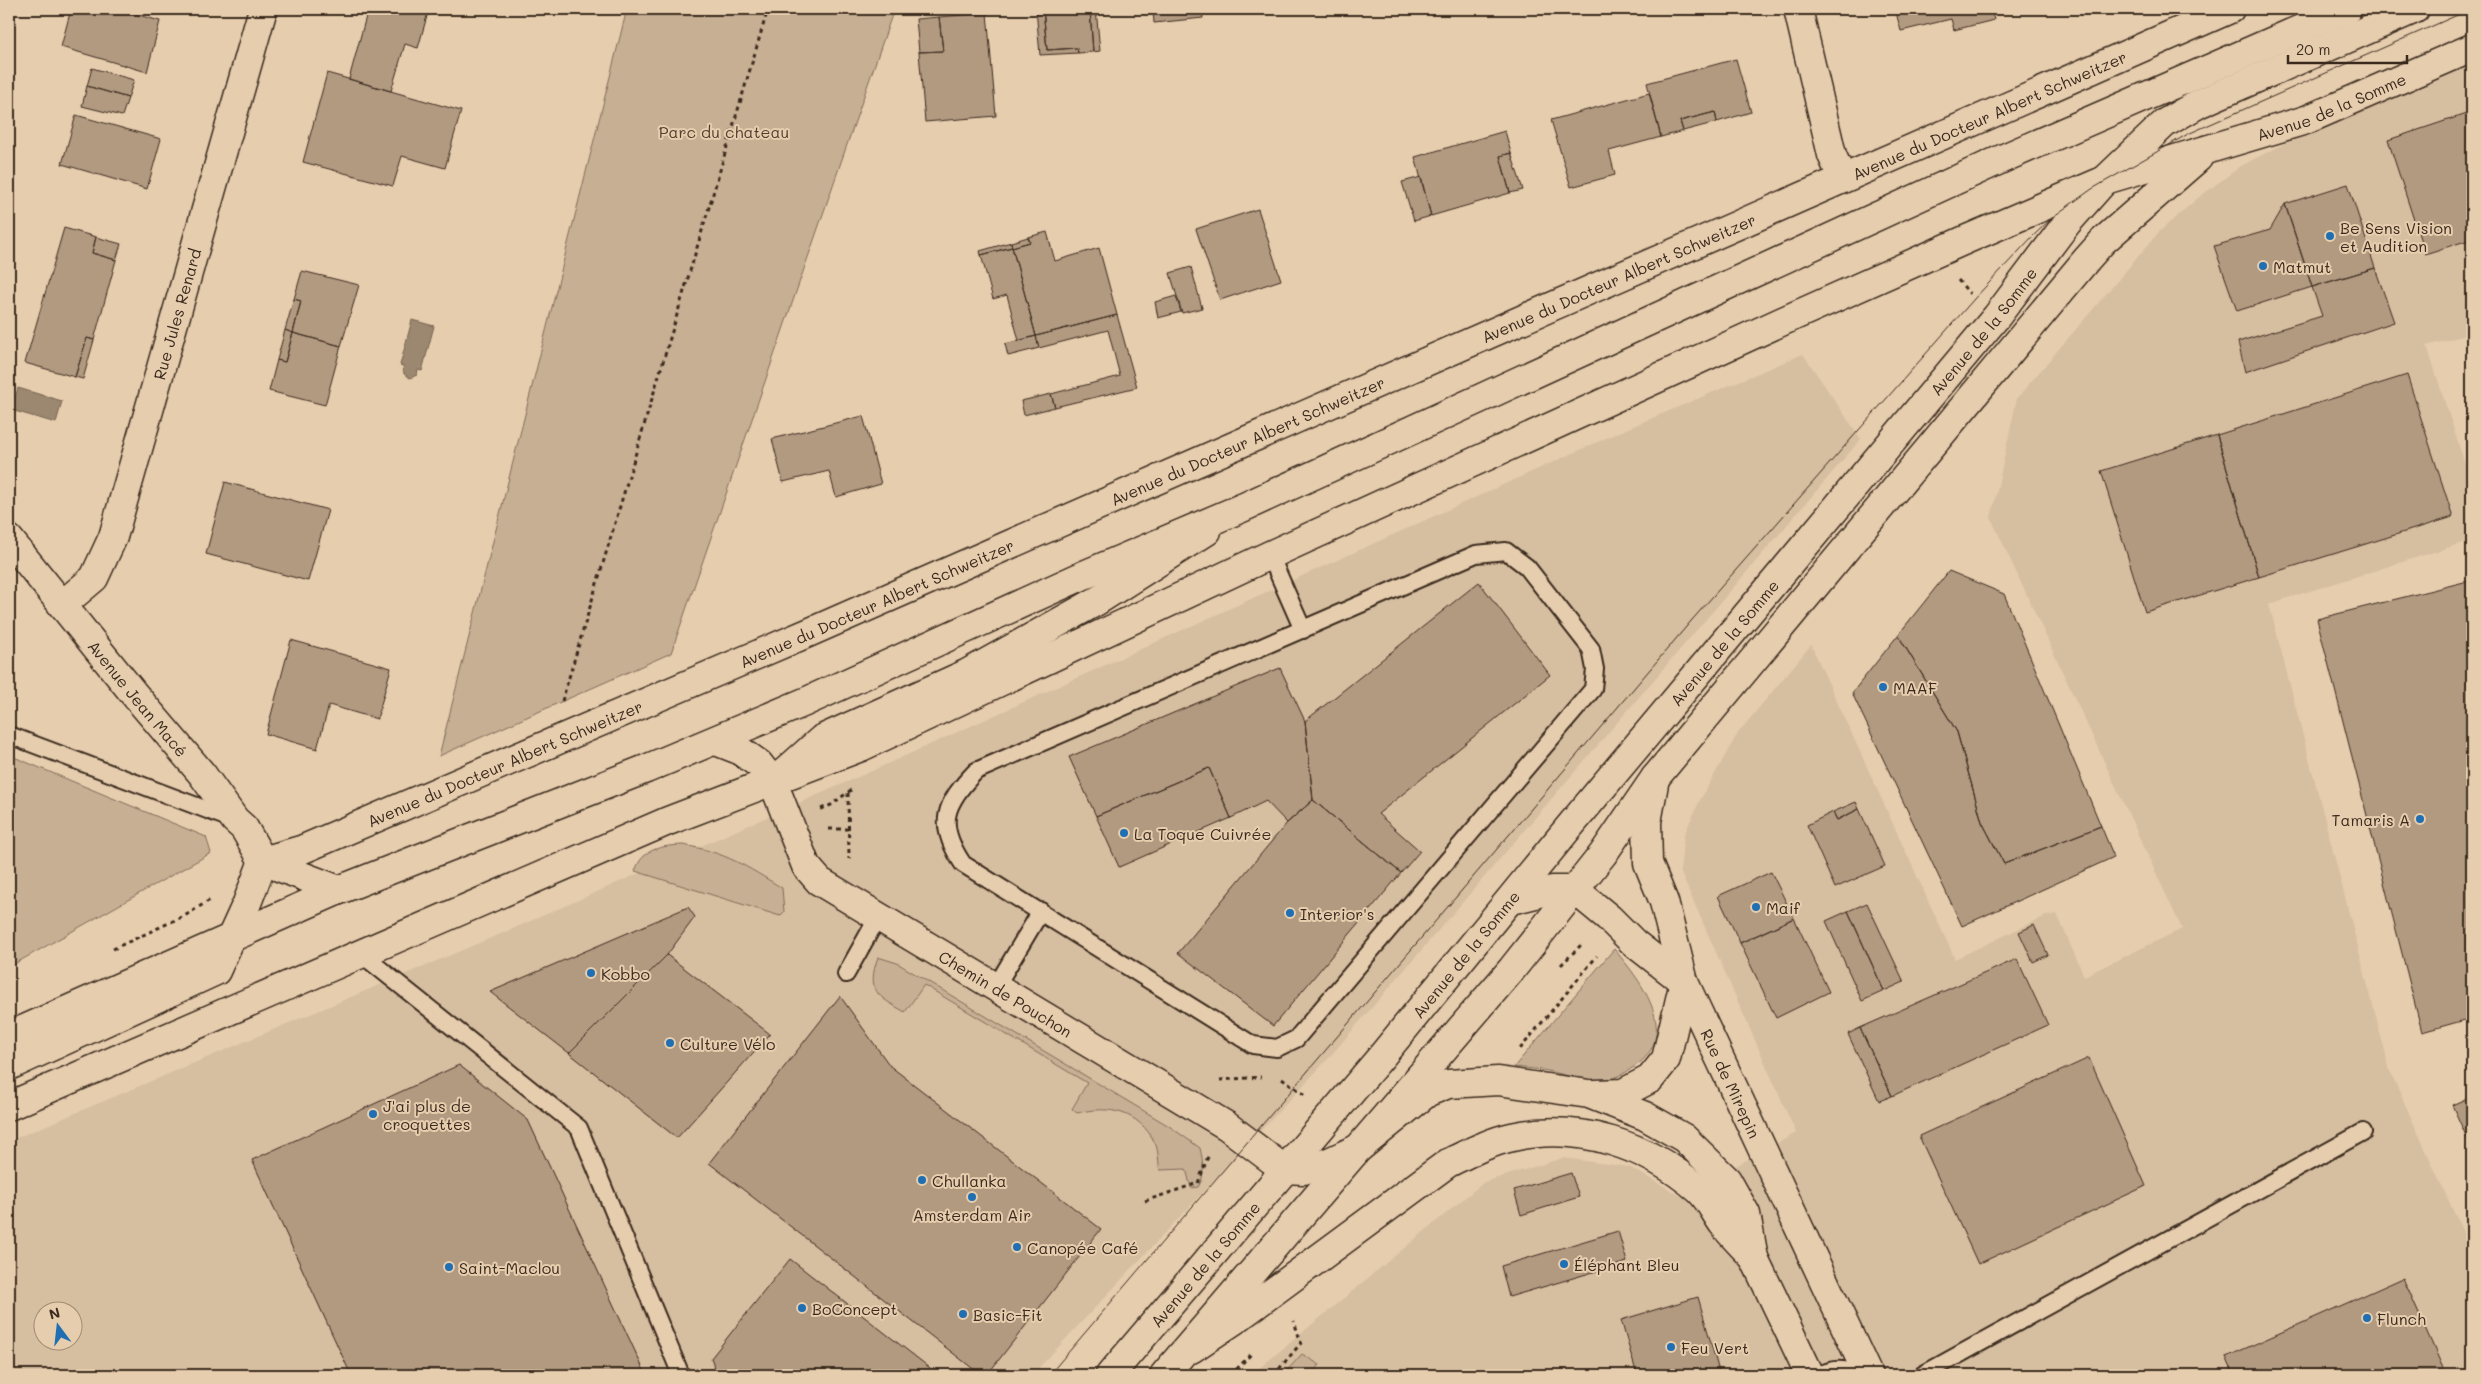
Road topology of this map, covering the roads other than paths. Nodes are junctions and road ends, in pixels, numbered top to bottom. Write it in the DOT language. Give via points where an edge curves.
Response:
graph roads {
  1 [pos="263,9"];
  2 [pos="1798,9"];
  3 [pos="2230,9"];
  4 [pos="2347,9"];
  5 [pos="2415,9"];
  6 [pos="2472,48"];
  7 [pos="2205,152"];
  8 [pos="1842,178"];
  9 [pos="2105,180"];
  10 [pos="1244,507"];
  11 [pos="9,539"];
  12 [pos="1270,554"];
  13 [pos="62,604"];
  14 [pos="1303,630"];
  15 [pos="9,735"];
  16 [pos="716,741"];
  17 [pos="1655,778"];
  18 [pos="773,782"];
  19 [pos="235,820"];
  20 [pos="263,861"];
  21 [pos="339,890"];
  22 [pos="1574,890"];
  23 [pos="1511,900"];
  24 [pos="1041,911"];
  25 [pos="878,917"];
  26 [pos="233,937"];
  27 [pos="365,951"];
  28 [pos="846,974"];
  29 [pos="1684,982"];
  30 [pos="995,988"];
  31 [pos="9,1036"];
  32 [pos="9,1066"];
  33 [pos="1589,1094"];
  34 [pos="9,1106"];
  35 [pos="2363,1132"];
  36 [pos="1359,1148"];
  37 [pos="1284,1169"];
  38 [pos="1754,1258"];
  39 [pos="1172,1366"];
  40 [pos="681,1375"];
  41 [pos="1110,1375"];
  42 [pos="1810,1375"];
  43 [pos="1819,1375"];
  44 [pos="1858,1375"];
  45 [pos="1868,1375"];
  46 [pos="1922,1375"];
  1 -- 13 [label="main road, Rue Jules Renard" via="113,537 94,578"];
  2 -- 8 [label="main road" via="1832,155"];
  3 -- 8 [label="main road, Avenue du Docteur Albert Schweitzer"];
  4 -- 10 [label="main road" via="1977,170"];
  5 -- 9 [label="main road, Avenue de la Somme" via="2198,104 2165,123"];
  6 -- 7 [label="main road, Avenue de la Somme" via="2306,120"];
  7 -- 9 [label="main road"];
  7 -- 17 [label="main road, Avenue de la Somme" via="2098,247"];
  8 -- 20 [label="main road, Avenue du Docteur Albert Schweitzer" via="808,633 301,850"];
  9 -- 12 [label="main road" via="1783,320"];
  9 -- 23 [label="main road, Avenue de la Somme" via="2067,223 2002,310"];
  10 -- 16 [label="main road" via="1084,575"];
  10 -- 18 [label="main road" via="1097,601 974,669 822,739"];
  11 -- 13 [label="main road, Avenue Jean Macé"];
  12 -- 14 [label="lane"];
  12 -- 18 [label="main road" via="861,747"];
  13 -- 19 [label="main road, Avenue Jean Macé" via="202,774"];
  14 -- 24 [label="lane" via="976,771 956,792 946,818 950,844 963,864"];
  14 -- 24 [label="lane" via="1476,554 1506,551 1527,567 1591,649 1595,669 1593,689 1296,1039 1277,1048 1253,1045"];
  15 -- 19 [label="lane"];
  16 -- 18 [label="main road, Chemin de Pouchon" via="739,750 759,764"];
  16 -- 21 [label="main road"];
  17 -- 22 [label="main road, Avenue de la Somme"];
  17 -- 29 [label="main road, Rue de Mirepin" via="1647,822 1648,863 1664,902"];
  18 -- 25 [label="main road, Chemin de Pouchon" via="806,866 819,881"];
  18 -- 27 [label="main road" via="668,821"];
  19 -- 20 [label="main road, Avenue Jean Macé" via="244,828"];
  20 -- 21 [label="main road"];
  20 -- 26 [label="main road"];
  21 -- 26 [label="main road"];
  22 -- 23 [label="main road" via="1552,890"];
  22 -- 29 [label="main road"];
  22 -- 36 [label="main road, Avenue de la Somme" via="1506,976"];
  23 -- 37 [label="main road, Avenue de la Somme"];
  24 -- 30 [label="lane"];
  25 -- 28 [label="lane"];
  25 -- 30 [label="main road, Chemin de Pouchon"];
  26 -- 31 [label="main road"];
  26 -- 32 [label="main road" via="216,971"];
  27 -- 34 [label="main road"];
  27 -- 40 [label="lane" via="370,961 580,1128"];
  29 -- 33 [label="main road" via="1666,1059 1650,1079 1623,1093"];
  29 -- 45 [label="main road, Rue de Mirepin"];
  30 -- 37 [label="main road, Chemin de Pouchon" via="1227,1126"];
  33 -- 36 [label="main road" via="1498,1081 1448,1084 1428,1092"];
  33 -- 38 [label="main road" via="1645,1116 1684,1138 1706,1158 1727,1180 1746,1214"];
  35 -- 46 [label="lane"];
  36 -- 37 [label="main road" via="1304,1170"];
  36 -- 39 [label="main road, Avenue de la Somme"];
  37 -- 41 [label="main road, Avenue de la Somme"];
  38 -- 39 [label="main road" via="1724,1226 1701,1191 1668,1166 1626,1144 1580,1133 1530,1134 1484,1146 1448,1162"];
  38 -- 42 [label="main road"];
  43 -- 44 [label="lane" via="1832,1370 1851,1371"];
}
